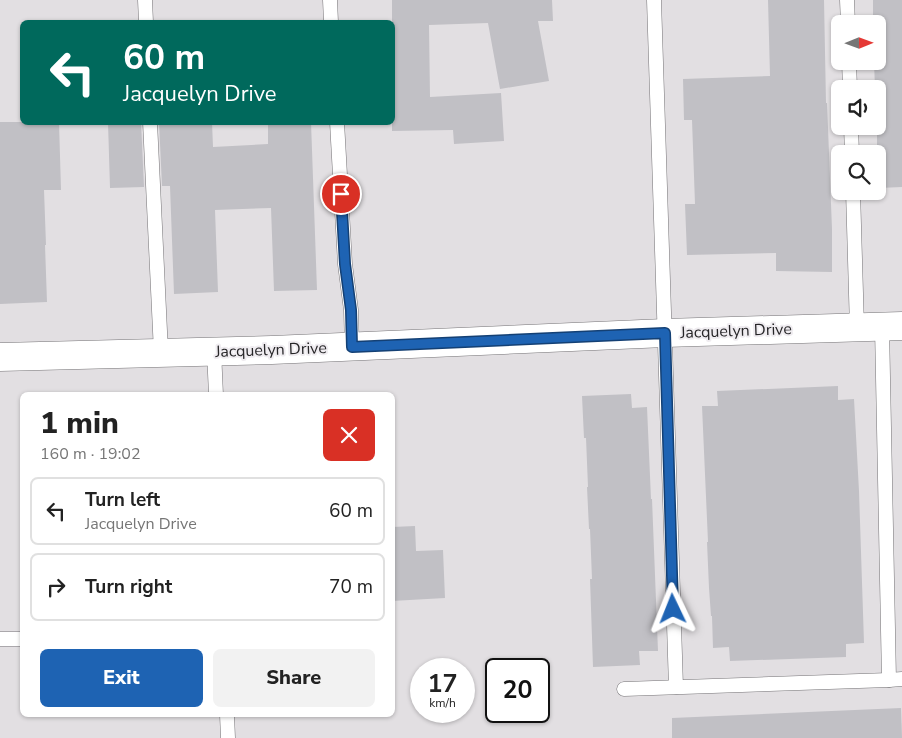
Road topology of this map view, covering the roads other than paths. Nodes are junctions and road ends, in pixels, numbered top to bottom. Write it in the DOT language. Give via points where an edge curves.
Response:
graph roads {
  1 [pos="145,0"];
  2 [pos="330,0"];
  3 [pos="654,0"];
  4 [pos="847,0"];
  5 [pos="848,15"];
  6 [pos="146,20"];
  7 [pos="331,20"];
  8 [pos="150,125"];
  9 [pos="336,125"];
  10 [pos="855,200"];
  11 [pos="880,327"];
  12 [pos="665,333"];
  13 [pos="352,347"];
  14 [pos="214,351"];
  15 [pos="161,352"];
  16 [pos="0,357"];
  17 [pos="216,392"];
  18 [pos="0,639"];
  19 [pos="20,639"];
  20 [pos="896,680"];
  21 [pos="676,687"];
  22 [pos="624,689"];
  23 [pos="227,717"];
  24 [pos="228,738"];
  1 -- 6 [label="lane"];
  2 -- 7 [label="lane"];
  3 -- 12 [label="lane"];
  4 -- 5 [label="lane"];
  8 -- 15 [label="lane"];
  9 -- 13 [label="lane"];
  10 -- 11 [label="lane"];
  11 -- 12 [label="street, Jacquelyn Drive"];
  11 -- 20 [label="lane"];
  12 -- 13 [label="street, Jacquelyn Drive"];
  12 -- 21 [label="lane"];
  13 -- 14 [label="street, Jacquelyn Drive"];
  14 -- 15 [label="street, Jacquelyn Drive"];
  14 -- 17 [label="lane"];
  15 -- 16 [label="street, Jacquelyn Drive"];
  18 -- 19 [label="lane"];
  20 -- 21 [label="lane"];
  21 -- 22 [label="lane"];
  23 -- 24 [label="lane"];
}
